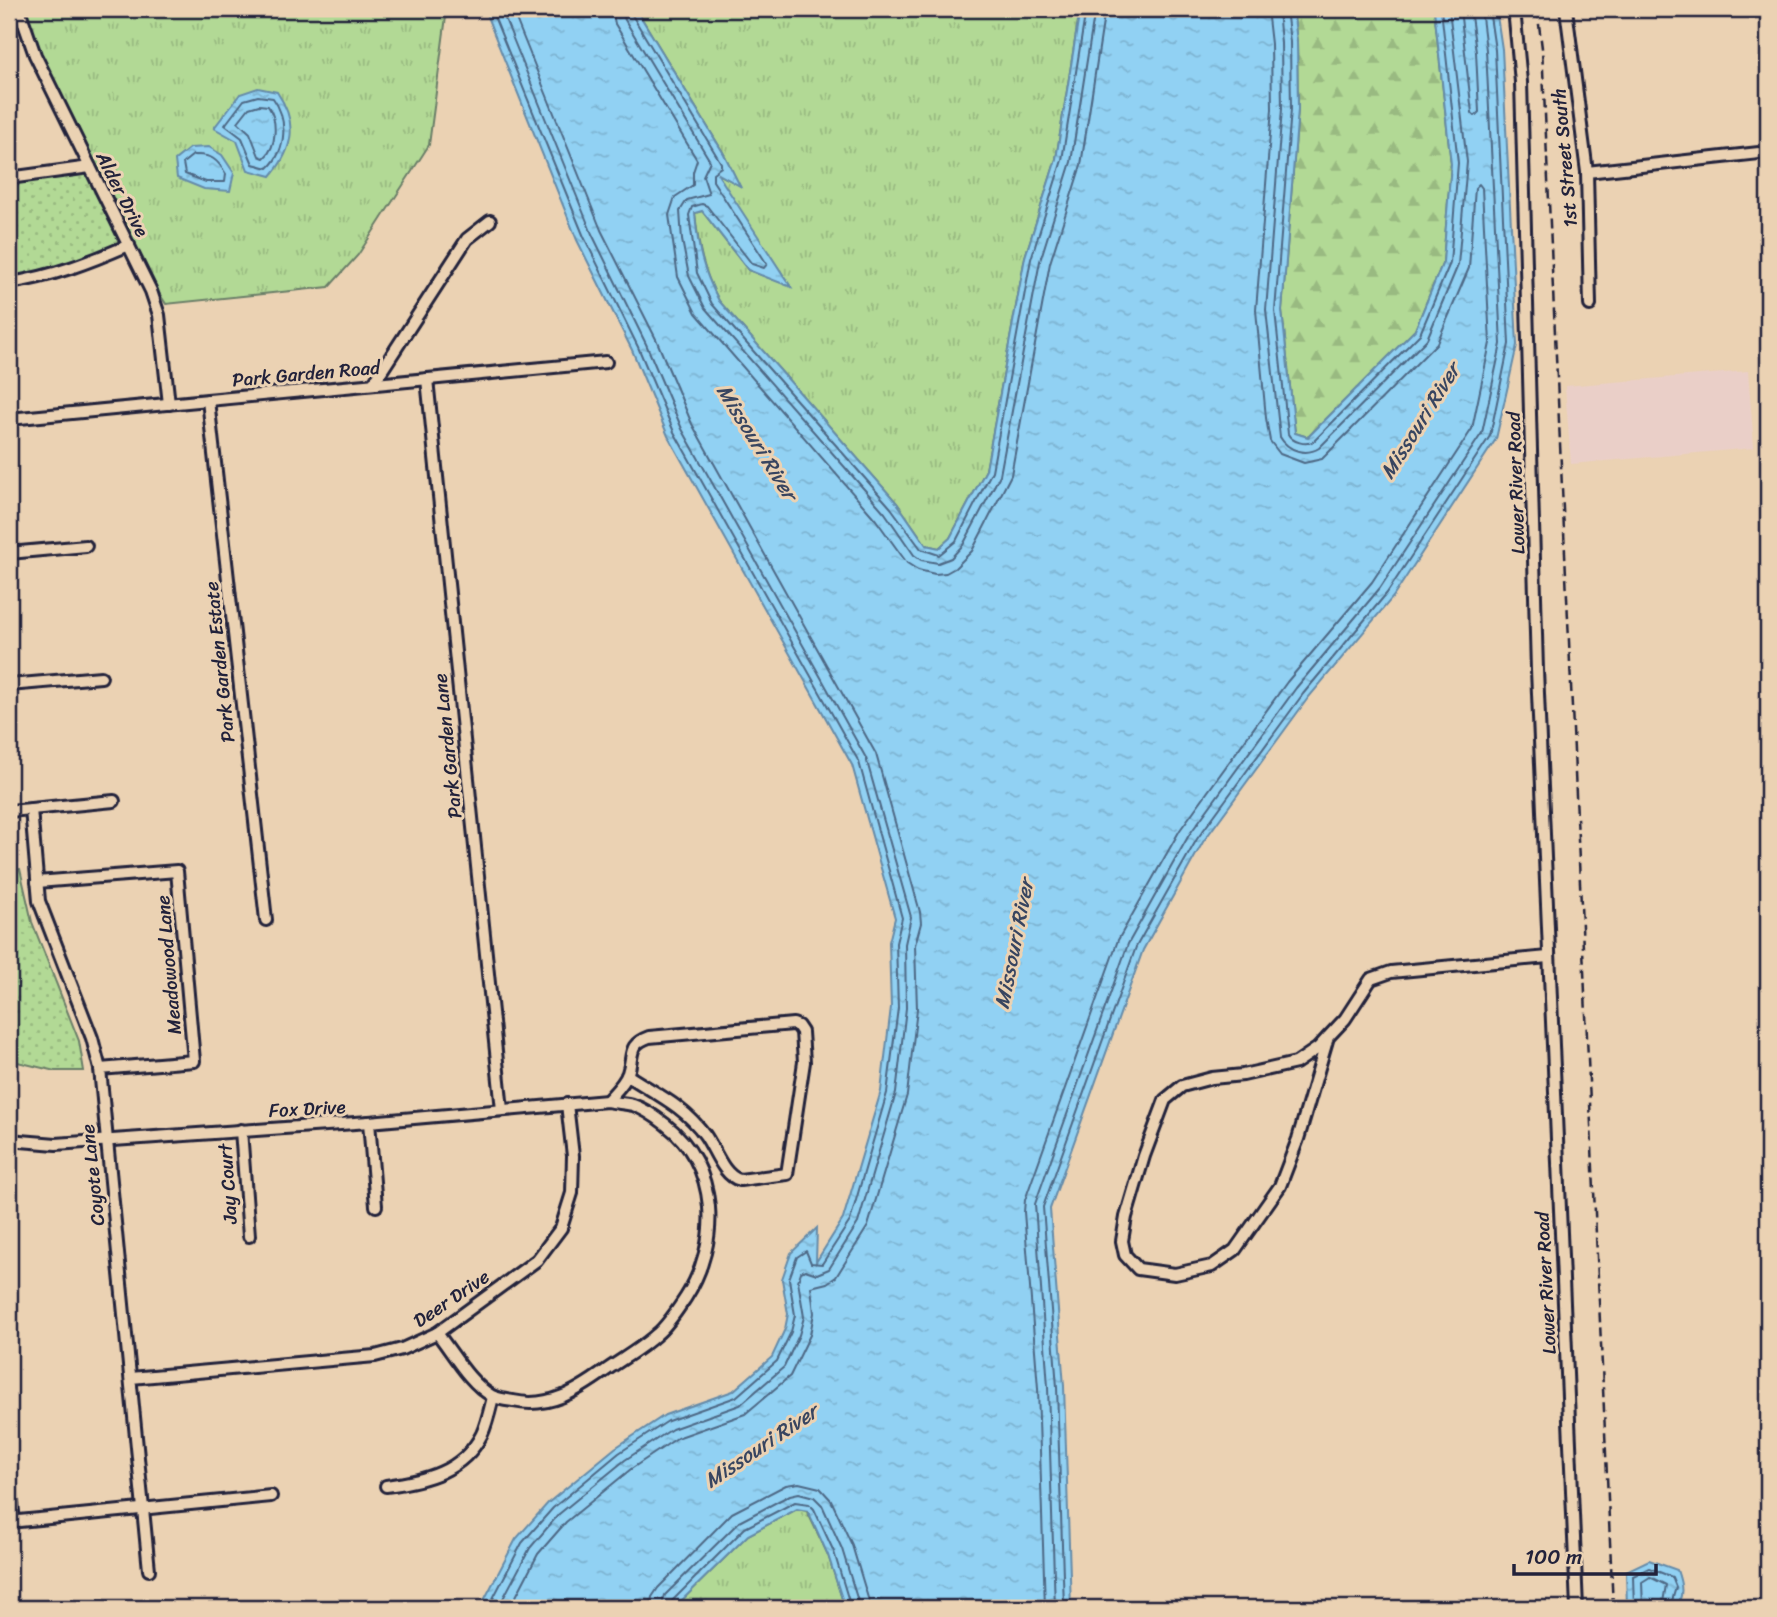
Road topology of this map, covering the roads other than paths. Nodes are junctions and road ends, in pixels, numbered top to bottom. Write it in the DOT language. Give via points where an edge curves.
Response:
graph roads {
  1 [pos="19,9"];
  2 [pos="1514,9"];
  3 [pos="1566,9"];
  4 [pos="1768,152"];
  5 [pos="90,167"];
  6 [pos="1587,172"];
  7 [pos="9,178"];
  8 [pos="489,221"];
  9 [pos="129,245"];
  10 [pos="9,283"];
  11 [pos="1590,305"];
  12 [pos="606,362"];
  13 [pos="427,379"];
  14 [pos="373,384"];
  15 [pos="208,400"];
  16 [pos="169,404"];
  17 [pos="9,419"];
  18 [pos="86,546"];
  19 [pos="9,553"];
  20 [pos="101,677"];
  21 [pos="9,685"];
  22 [pos="114,801"];
  23 [pos="31,809"];
  24 [pos="9,811"];
  25 [pos="37,882"];
  26 [pos="266,919"];
  27 [pos="1548,957"];
  28 [pos="1328,1037"];
  29 [pos="100,1069"];
  30 [pos="628,1075"];
  31 [pos="607,1101"];
  32 [pos="567,1104"];
  33 [pos="502,1110"];
  34 [pos="369,1122"];
  35 [pos="241,1130"];
  36 [pos="106,1139"];
  37 [pos="9,1140"];
  38 [pos="376,1206"];
  39 [pos="249,1236"];
  40 [pos="437,1333"];
  41 [pos="131,1378"];
  42 [pos="494,1397"];
  43 [pos="9,1473"];
  44 [pos="386,1486"];
  45 [pos="271,1496"];
  46 [pos="142,1509"];
  47 [pos="11,1522"];
  48 [pos="149,1570"];
  49 [pos="1577,1608"];
  1 -- 5 [label="street, Alder Drive" via="35,55"];
  2 -- 27 [label="street, Lower River Road" via="1521,82"];
  3 -- 6 [label="street, 1st Street South"];
  4 -- 6 [label="street"];
  5 -- 7 [label="street"];
  5 -- 9 [label="street, Alder Drive"];
  6 -- 11 [label="street, 1st Street South"];
  8 -- 14 [label="street" via="467,239"];
  9 -- 10 [label="street" via="37,279"];
  9 -- 16 [label="street, Alder Drive" via="159,315"];
  12 -- 13 [label="street, Park Garden Road"];
  13 -- 14 [label="street, Park Garden Road"];
  13 -- 33 [label="street, Park Garden Lane"];
  14 -- 15 [label="street, Park Garden Road"];
  15 -- 16 [label="street, Park Garden Road"];
  15 -- 26 [label="street, Park Garden Estate"];
  16 -- 17 [label="street, Park Garden Road"];
  18 -- 19 [label="street"];
  20 -- 21 [label="street"];
  22 -- 23 [label="street"];
  23 -- 24 [label="street"];
  23 -- 25 [label="street, Coyote Lane"];
  25 -- 29 [label="street, Coyote Lane" via="39,901"];
  25 -- 29 [label="street, Meadowood Lane" via="177,871 194,1061"];
  27 -- 28 [label="street" via="1391,972 1371,979"];
  27 -- 49 [label="street, Lower River Road"];
  28 -- 28 [label="street" via="1296,1063 1182,1086 1165,1100 1144,1156 1122,1241 1125,1255 1138,1269 1175,1274 1212,1266 1235,1250 1280,1185"];
  29 -- 36 [label="street, Coyote Lane"];
  30 -- 30 [label="street" via="633,1047 649,1037 798,1026 804,1062 787,1174 733,1178 685,1112"];
  30 -- 31 [label="street"];
  31 -- 32 [label="street, Fox Drive"];
  31 -- 42 [label="street, Fox Drive" via="636,1106 655,1116 680,1136 698,1160 710,1207 700,1267 687,1295 658,1334 578,1390 550,1402 525,1404"];
  32 -- 33 [label="street, Fox Drive"];
  32 -- 40 [label="street, Deer Drive" via="572,1193 561,1228 537,1260"];
  33 -- 34 [label="street, Fox Drive"];
  34 -- 35 [label="street, Fox Drive"];
  34 -- 38 [label="street"];
  35 -- 36 [label="street, Fox Drive"];
  35 -- 39 [label="street, Jay Court"];
  36 -- 37 [label="street, Fox Drive" via="56,1144"];
  36 -- 41 [label="street, Coyote Lane"];
  40 -- 41 [label="street, Deer Drive" via="375,1356"];
  40 -- 42 [label="street" via="476,1383"];
  41 -- 46 [label="street, Coyote Lane"];
  42 -- 44 [label="street" via="482,1433 467,1454 444,1473"];
  43 -- 47 [label="street"];
  45 -- 46 [label="street"];
  46 -- 47 [label="street"];
  46 -- 48 [label="street, Coyote Lane"];
}
